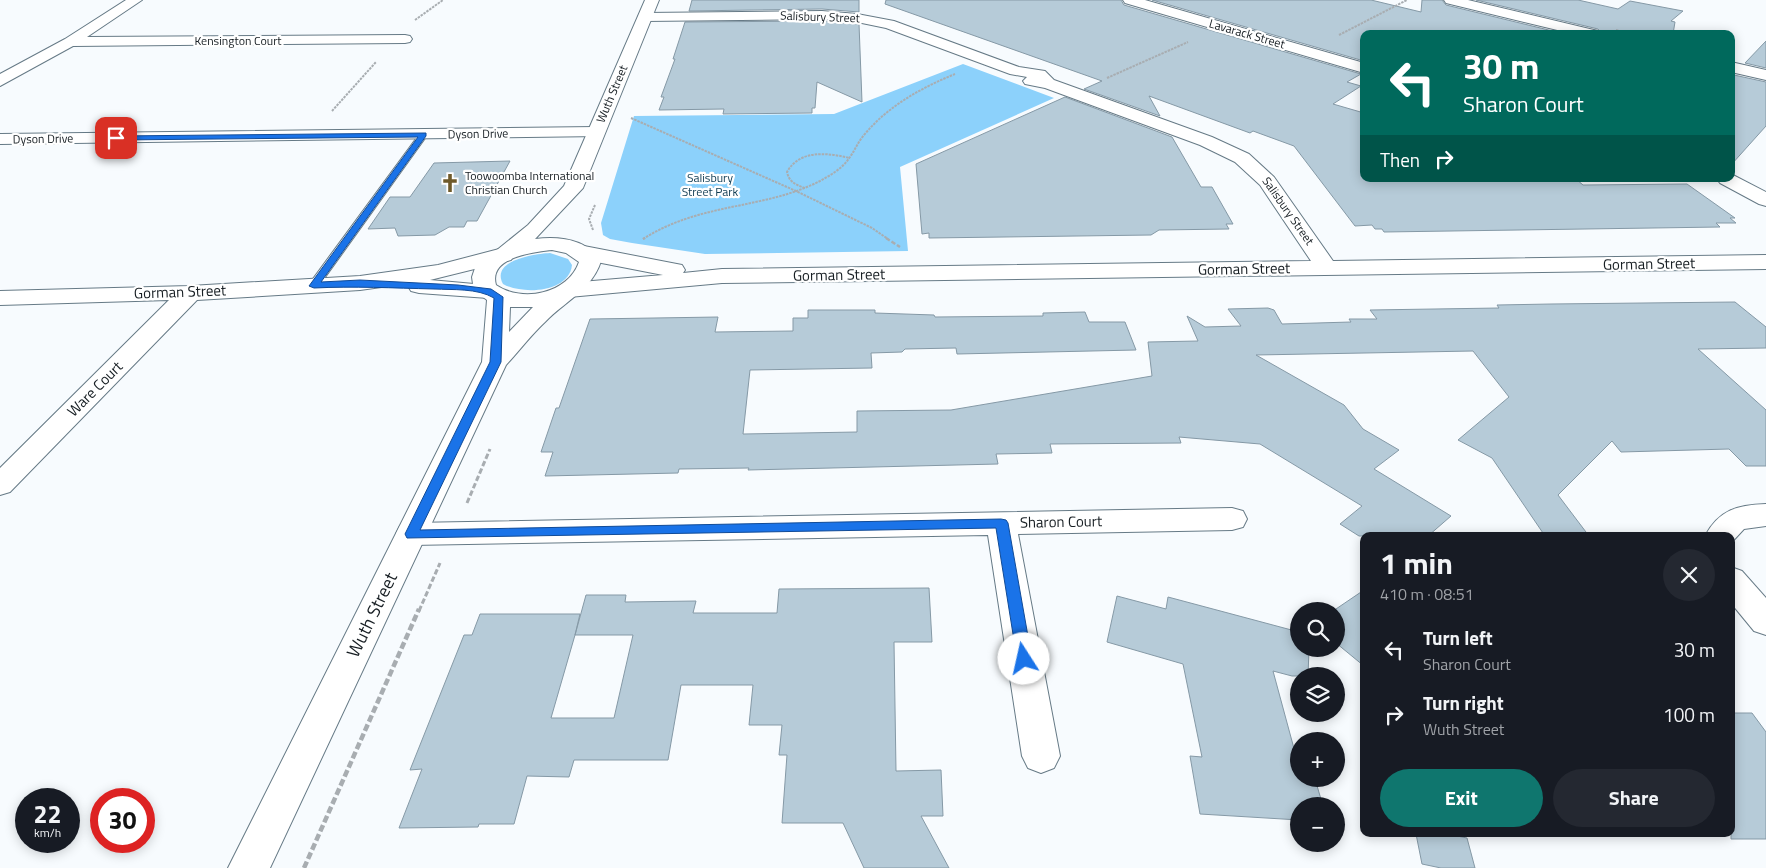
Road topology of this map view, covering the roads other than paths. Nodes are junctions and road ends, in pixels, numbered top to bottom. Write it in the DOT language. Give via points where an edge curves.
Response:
graph roads {
  1 [pos="135,0"];
  2 [pos="652,0"];
  3 [pos="1130,0"];
  4 [pos="1451,0"];
  5 [pos="644,17"];
  6 [pos="1576,30"];
  7 [pos="405,39"];
  8 [pos="70,42"];
  9 [pos="8,57"];
  10 [pos="40,57"];
  11 [pos="1360,67"];
  12 [pos="1735,68"];
  13 [pos="1766,75"];
  14 [pos="0,81"];
  15 [pos="596,132"];
  16 [pos="424,134"];
  17 [pos="0,139"];
  18 [pos="1733,182"];
  19 [pos="573,188"];
  20 [pos="1766,200"];
  21 [pos="582,251"];
  22 [pos="504,255"];
  23 [pos="1766,262"];
  24 [pos="1328,268"];
  25 [pos="722,276"];
  26 [pos="360,283"];
  27 [pos="314,286"];
  28 [pos="568,290"];
  29 [pos="190,292"];
  30 [pos="493,294"];
  31 [pos="0,298"];
  32 [pos="495,362"];
  33 [pos="0,484"];
  34 [pos="1766,515"];
  35 [pos="1232,519"];
  36 [pos="1001,523"];
  37 [pos="1723,531"];
  38 [pos="411,534"];
  39 [pos="1735,585"];
  40 [pos="1766,621"];
  41 [pos="1041,756"];
  42 [pos="249,868"];
  1 -- 8 [label="street"];
  2 -- 5 [label="street, Wuth Street"];
  3 -- 11 [label="street, Lavarack Street"];
  4 -- 6 [label="street"];
  5 -- 15 [label="street, Wuth Street"];
  5 -- 24 [label="street, Salisbury Street" via="822,15 889,24 1016,71 1025,80 1048,83 1206,141 1242,158 1267,181"];
  7 -- 8 [label="street, Kensington Court"];
  8 -- 10 [label="street"];
  9 -- 10 [label="street"];
  10 -- 14 [label="street"];
  12 -- 13 [label="street"];
  15 -- 16 [label="street, Dyson Drive"];
  15 -- 19 [label="street, Wuth Street"];
  16 -- 17 [label="street, Dyson Drive"];
  16 -- 27 [label="lane"];
  18 -- 20 [label="street"];
  19 -- 21 [label="street, Wuth Street" via="570,224 574,243"];
  19 -- 22 [label="street, Wuth Street" via="546,219"];
  21 -- 22 [label="street, Gorman Street" via="567,245 536,245"];
  21 -- 25 [label="street, Gorman Street" via="641,265"];
  21 -- 28 [label="street, Wuth Street" via="590,261 590,271"];
  22 -- 26 [label="street, Gorman Street" via="439,272"];
  22 -- 30 [label="street, Wuth Street" via="491,263 484,273 482,282"];
  23 -- 24 [label="street, Gorman Street"];
  24 -- 25 [label="street, Gorman Street"];
  25 -- 28 [label="street, Gorman Street"];
  26 -- 27 [label="street, Gorman Street"];
  26 -- 30 [label="street, Gorman Street"];
  27 -- 29 [label="street, Gorman Street"];
  28 -- 30 [label="street, Gorman Street" via="532,300 514,300"];
  28 -- 32 [label="street, Wuth Street" via="537,316"];
  29 -- 31 [label="street, Gorman Street"];
  29 -- 33 [label="street, Ware Court"];
  30 -- 32 [label="street, Wuth Street"];
  32 -- 38 [label="street, Wuth Street"];
  34 -- 37 [label="street" via="1738,519"];
  35 -- 36 [label="street, Sharon Court"];
  36 -- 38 [label="street, Sharon Court"];
  36 -- 41 [label="street"];
  38 -- 42 [label="street, Wuth Street"];
  39 -- 40 [label="street"];
}
